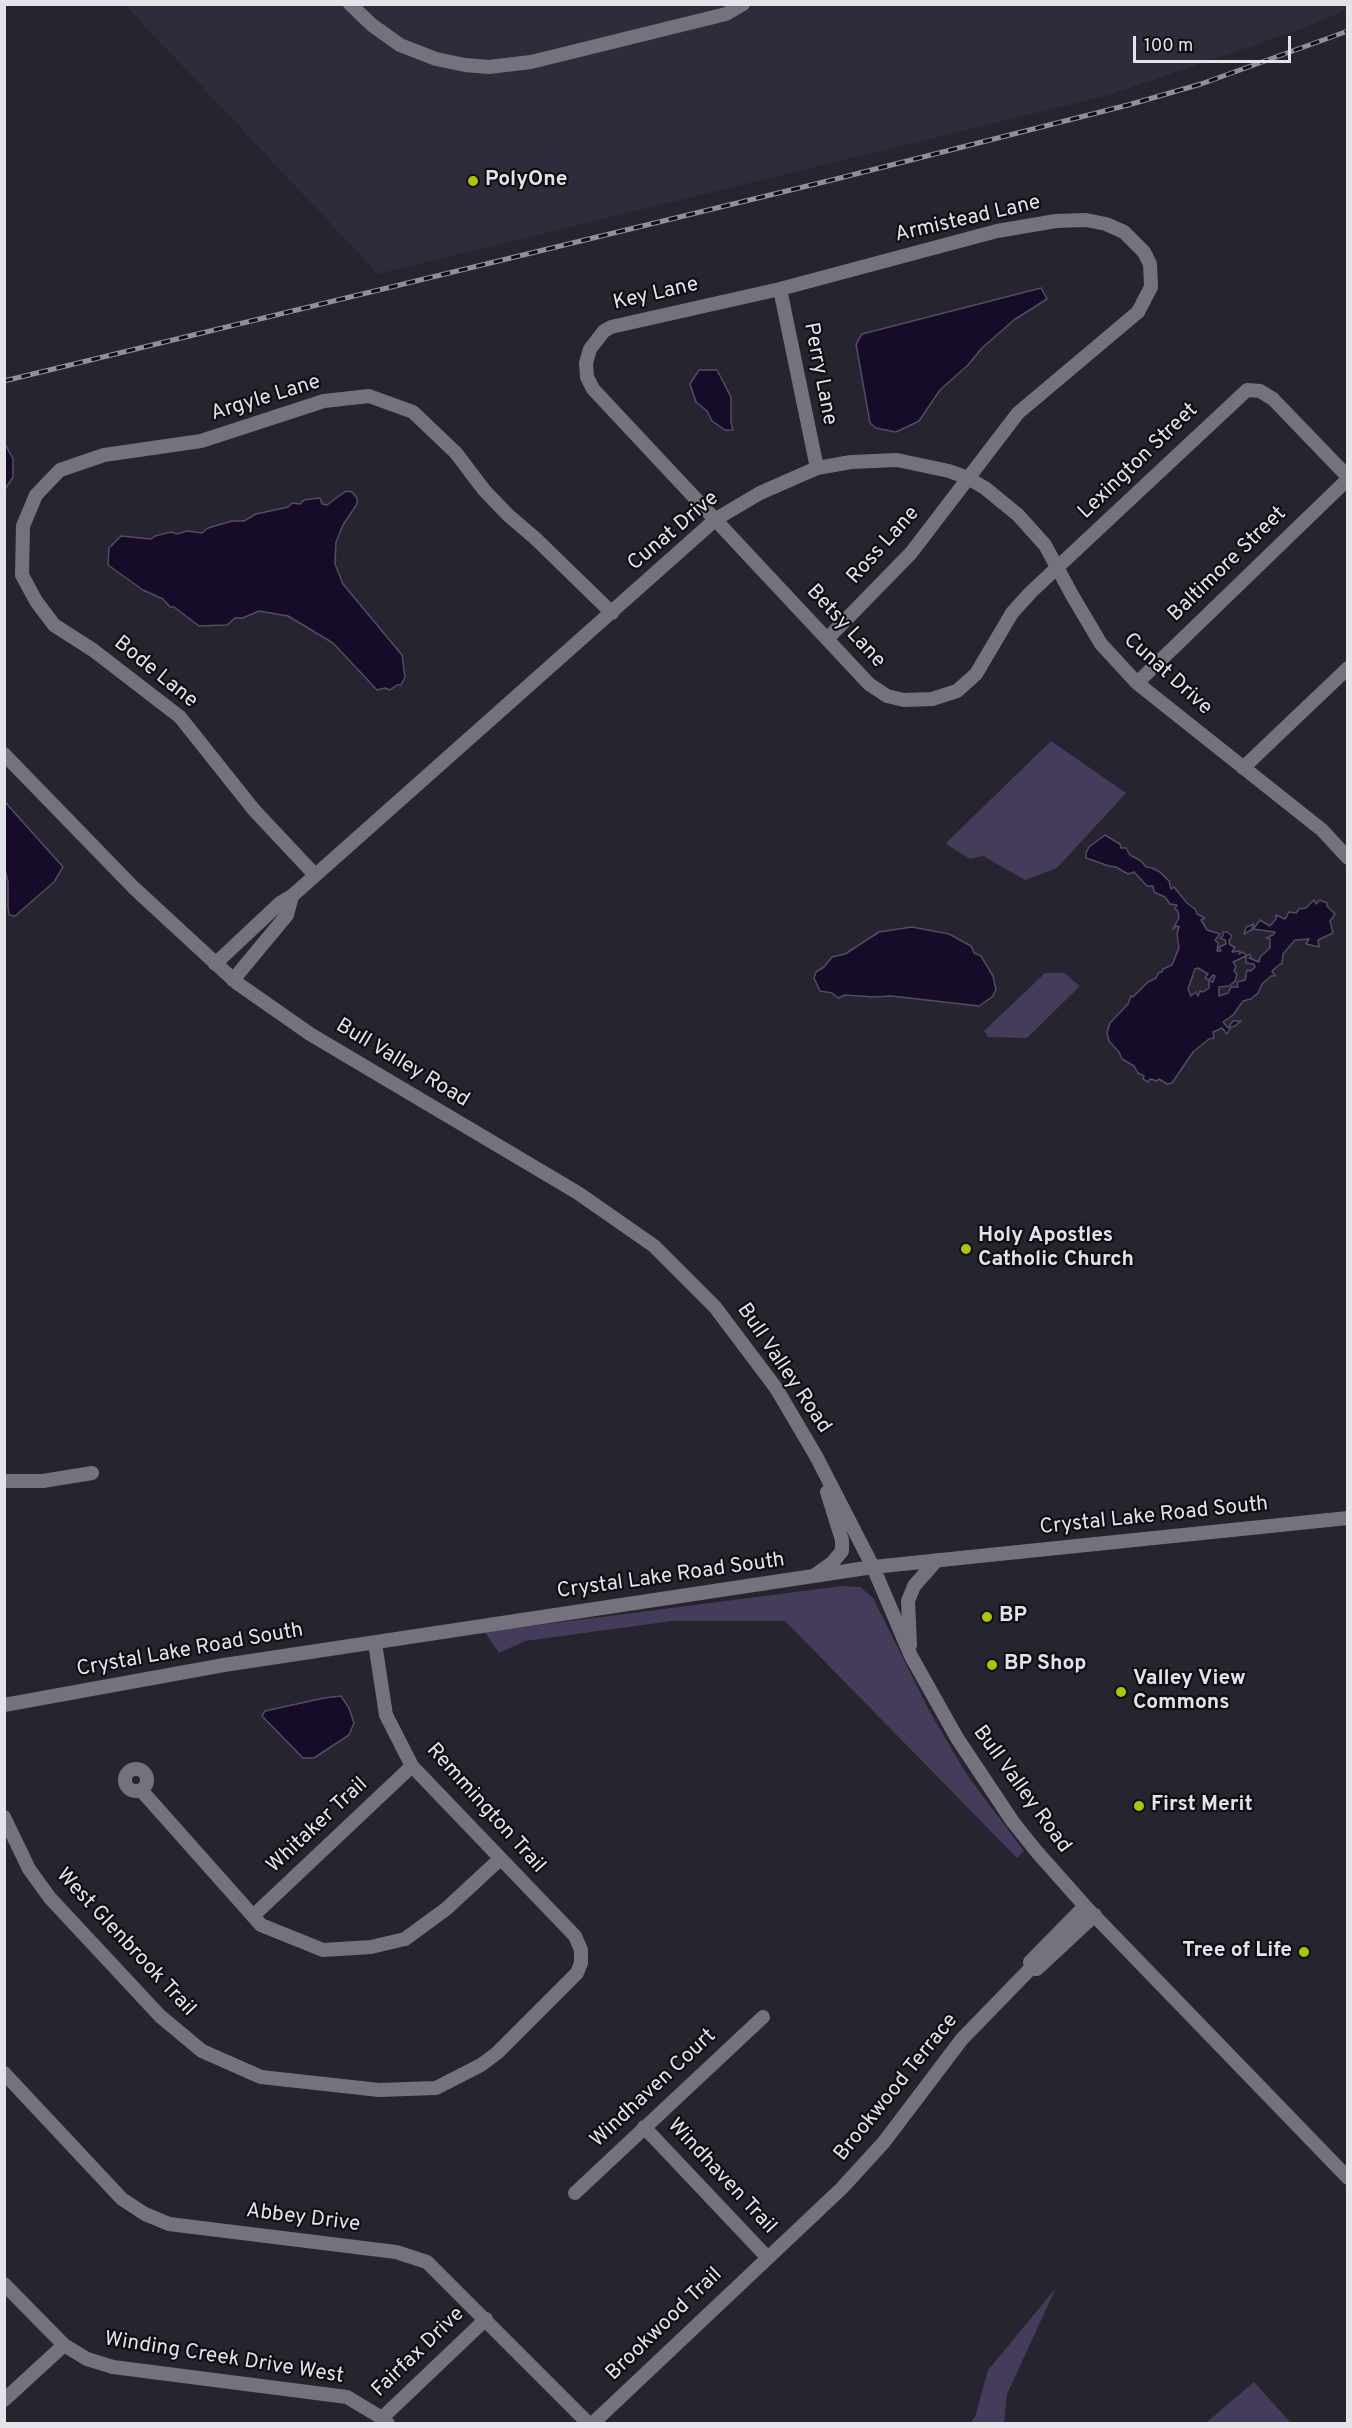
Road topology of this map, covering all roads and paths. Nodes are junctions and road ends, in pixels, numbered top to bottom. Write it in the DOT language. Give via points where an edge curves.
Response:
graph roads {
  1 [pos="350,4"];
  2 [pos="743,4"];
  3 [pos="780,289"];
  4 [pos="817,468"];
  5 [pos="968,478"];
  6 [pos="1347,478"];
  7 [pos="716,519"];
  8 [pos="23,526"];
  9 [pos="1058,568"];
  10 [pos="612,613"];
  11 [pos="827,639"];
  12 [pos="1347,668"];
  13 [pos="1137,683"];
  14 [pos="4,754"];
  15 [pos="1243,768"];
  16 [pos="1347,855"];
  17 [pos="315,876"];
  18 [pos="292,896"];
  19 [pos="215,964"];
  20 [pos="234,980"];
  21 [pos="816,1456"];
  22 [pos="92,1473"];
  23 [pos="4,1481"];
  24 [pos="1347,1518"];
  25 [pos="938,1560"];
  26 [pos="873,1567"];
  27 [pos="812,1577"];
  28 [pos="375,1642"];
  29 [pos="911,1656"];
  30 [pos="4,1705"];
  31 [pos="412,1766"];
  32 [pos="141,1790"];
  33 [pos="4,1817"];
  34 [pos="500,1859"];
  35 [pos="1090,1911"];
  36 [pos="253,1916"];
  37 [pos="582,1956"];
  38 [pos="763,2017"];
  39 [pos="4,2073"];
  40 [pos="644,2127"];
  41 [pos="1347,2178"];
  42 [pos="575,2193"];
  43 [pos="767,2257"];
  44 [pos="4,2284"];
  45 [pos="486,2319"];
  46 [pos="64,2345"];
  47 [pos="4,2400"];
  48 [pos="385,2421"];
  49 [pos="590,2424"];
  1 -- 2 [label="street" via="400,45 436,59 489,67 531,62 726,14"];
  3 -- 4 [label="street, Perry Lane"];
  3 -- 5 [label="street, Armistead Lane" via="997,231 1056,221 1098,222 1124,232 1135,242 1150,264 1151,276 1151,287 1138,312 1034,397 1008,424"];
  3 -- 7 [label="street, Key Lane" via="611,327 597,338 586,363 593,389"];
  4 -- 5 [label="street, Cunat Drive" via="897,460"];
  4 -- 7 [label="street, Cunat Drive" via="760,493"];
  5 -- 9 [label="street, Cunat Drive" via="1018,514 1045,545"];
  5 -- 11 [label="street, Ross Lane" via="911,553"];
  6 -- 9 [label="street, Lexington Street" via="1274,399 1252,389 1233,401"];
  6 -- 13 [label="street, Baltimore Street"];
  7 -- 10 [label="street, Cunat Drive"];
  7 -- 11 [label="street, Betsy Lane"];
  8 -- 10 [label="street, Argyle Lane" via="36,495 60,470 104,455 201,441 324,401 369,396 414,412 456,453 508,515"];
  8 -- 17 [label="street, Bode Lane" via="22,575 54,625 180,717 254,810"];
  9 -- 11 [label="street, Betsy Lane" via="1012,613 976,674 957,691 932,699 887,696 869,684"];
  9 -- 13 [label="street, Cunat Drive" via="1101,644"];
  10 -- 17 [label="street, Cunat Drive"];
  12 -- 15 [label="street"];
  13 -- 15 [label="street, Cunat Drive"];
  14 -- 19 [label="street, Bull Valley Road" via="134,888"];
  15 -- 16 [label="street, Cunat Drive" via="1322,830"];
  17 -- 18 [label="street, Cunat Drive"];
  18 -- 19 [label="street, Cunat Drive"];
  18 -- 20 [label="street, Cunat Drive" via="287,915"];
  19 -- 20 [label="street, Bull Valley Road"];
  20 -- 21 [label="street, Bull Valley Road" via="310,1034 578,1193 654,1246 715,1306 776,1388"];
  21 -- 26 [label="street, Bull Valley Road"];
  21 -- 27 [label="street" via="842,1551"];
  22 -- 23 [label="street" via="43,1481"];
  24 -- 25 [label="street, Crystal Lake Road South"];
  25 -- 26 [label="street, Crystal Lake Road South"];
  25 -- 29 [label="street" via="914,1586 908,1601"];
  26 -- 27 [label="street, Crystal Lake Road South"];
  26 -- 29 [label="street, Bull Valley Road"];
  27 -- 28 [label="street, Crystal Lake Road South"];
  28 -- 30 [label="street, Crystal Lake Road South"];
  28 -- 31 [label="street, Remmington Trail" via="386,1715"];
  29 -- 35 [label="street, Bull Valley Road" via="957,1738 1013,1822"];
  31 -- 34 [label="street, Remmington Trail"];
  31 -- 36 [label="street, Whitaker Trail"];
  32 -- 36 [label="street"];
  33 -- 37 [label="street, West Glenbrook Trail" via="29,1869 50,1898 160,2016 202,2051 261,2077 379,2090 436,2088 497,2053 577,1973"];
  34 -- 36 [label="street" via="446,1909 405,1939 371,1947 323,1950 261,1925"];
  34 -- 37 [label="street, Remmington Trail" via="575,1936"];
  35 -- 41 [label="street, Bull Valley Road"];
  35 -- 43 [label="street, Brookwood Terrace" via="1037,1969 1031,1968 962,2038 884,2142 842,2188"];
  38 -- 40 [label="street, Windhaven Court"];
  39 -- 45 [label="street, Abbey Drive" via="122,2199 145,2214 169,2224 396,2252 427,2262"];
  40 -- 42 [label="street, Windhaven Court"];
  40 -- 43 [label="street, Windhaven Trail"];
  43 -- 49 [label="street, Brookwood Trail"];
  44 -- 46 [label="street, Winding Creek Drive West"];
  45 -- 48 [label="street, Fairfax Drive"];
  45 -- 49 [label="street, Abbey Drive"];
  46 -- 47 [label="street"];
  46 -- 48 [label="street, Winding Creek Drive West" via="87,2359 114,2367 347,2397"];
}
